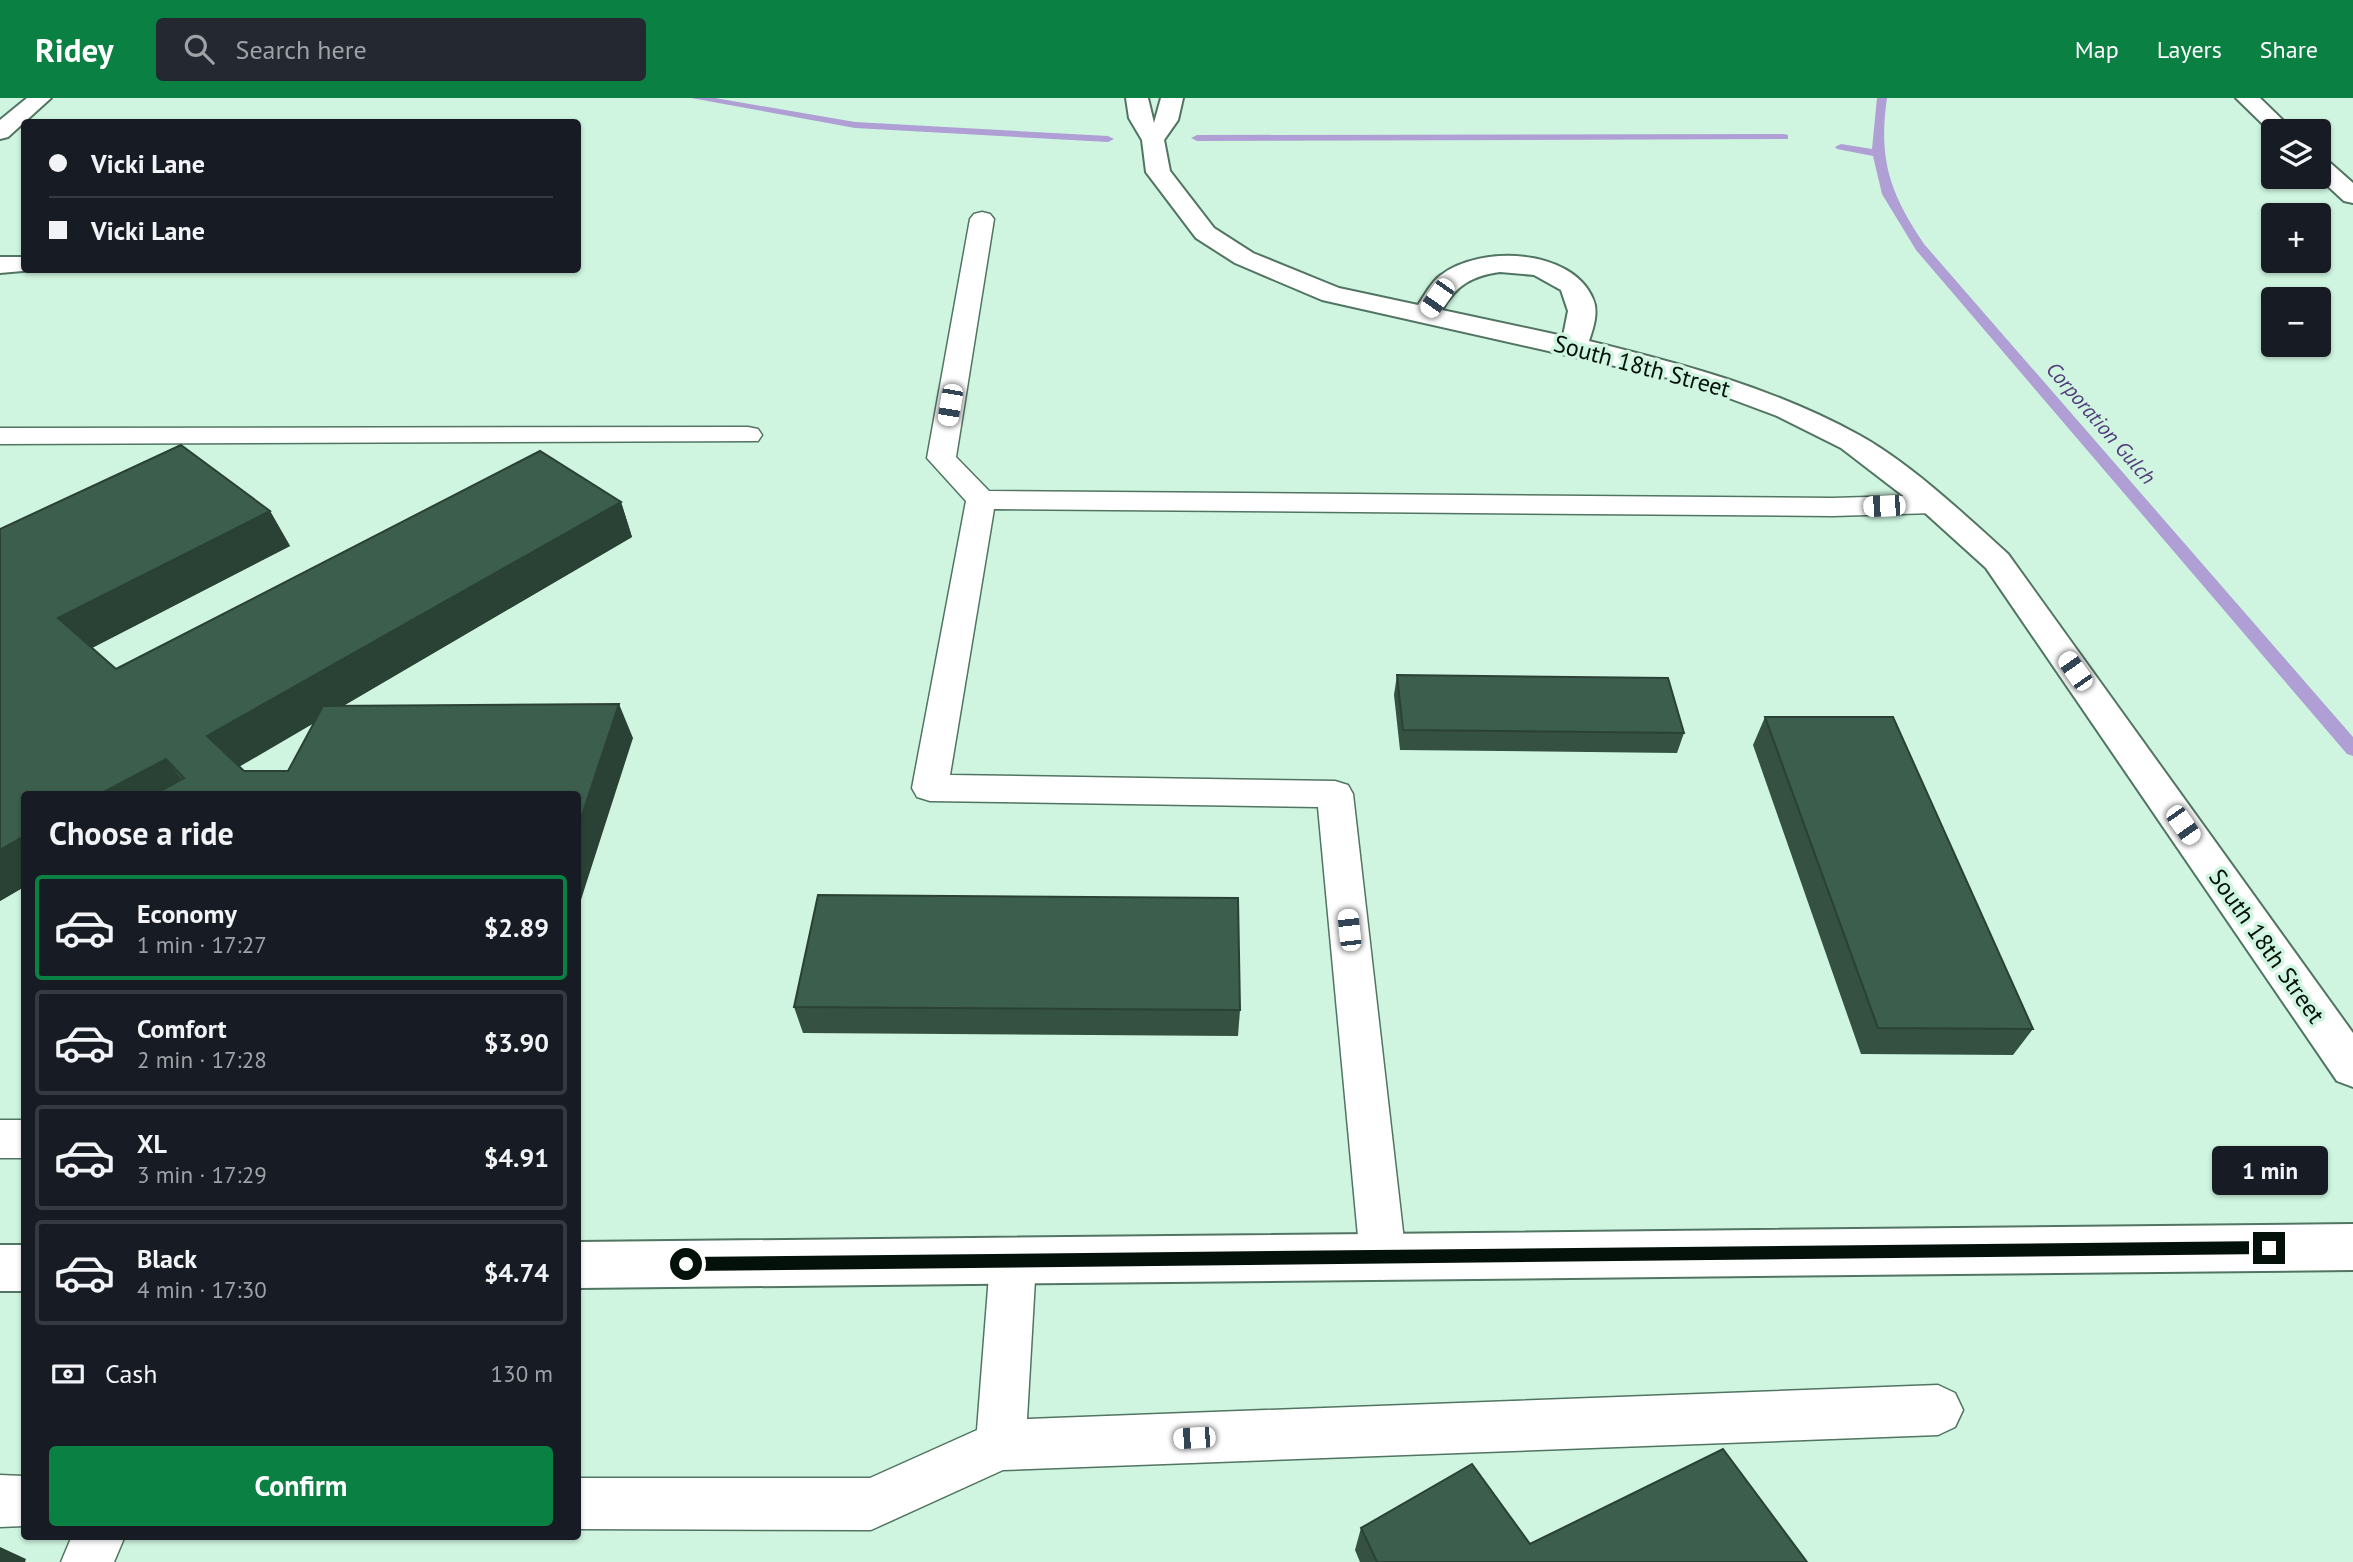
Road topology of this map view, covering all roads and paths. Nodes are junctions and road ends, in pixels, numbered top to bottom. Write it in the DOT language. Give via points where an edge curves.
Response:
graph roads {
  1 [pos="40,98"];
  2 [pos="1137,98"];
  3 [pos="1172,98"];
  4 [pos="2247,98"];
  5 [pos="2270,119"];
  6 [pos="0,132"];
  7 [pos="1153,140"];
  8 [pos="2331,175"];
  9 [pos="2353,196"];
  10 [pos="982,219"];
  11 [pos="0,265"];
  12 [pos="21,265"];
  13 [pos="1425,316"];
  14 [pos="1574,346"];
  15 [pos="748,435"];
  16 [pos="0,436"];
  17 [pos="981,500"];
  18 [pos="1934,504"];
  19 [pos="2353,1068"];
  20 [pos="0,1139"];
  21 [pos="21,1139"];
  22 [pos="2353,1247"];
  23 [pos="1383,1258"];
  24 [pos="1013,1262"];
  25 [pos="581,1265"];
  26 [pos="0,1268"];
  27 [pos="21,1268"];
  28 [pos="1938,1409"];
  29 [pos="1001,1445"];
  30 [pos="0,1501"];
  31 [pos="21,1502"];
  32 [pos="581,1504"];
  33 [pos="97,1540"];
  34 [pos="87,1562"];
  1 -- 6 [label="street"];
  2 -- 7 [label="street, South 18th Street" via="1140,118"];
  3 -- 7 [label="street" via="1167,120"];
  4 -- 5 [label="street"];
  7 -- 13 [label="street, South 18th Street" via="1158,172 1205,233 1244,258 1331,294"];
  8 -- 9 [label="street"];
  10 -- 17 [label="lane" via="941,458"];
  11 -- 12 [label="street"];
  13 -- 14 [label="street, South 18th Street"];
  13 -- 14 [label="street" via="1449,281 1471,269 1500,264 1532,267 1560,274 1573,285 1583,317"];
  14 -- 18 [label="street, South 18th Street" via="1696,376 1787,410 1851,442"];
  15 -- 16 [label="lane"];
  17 -- 18 [label="lane" via="1833,508"];
  17 -- 23 [label="lane" via="930,788 1335,794"];
  18 -- 19 [label="street, South 18th Street" via="1997,561"];
  20 -- 21 [label="lane"];
  22 -- 23 [label="street"];
  23 -- 24 [label="street"];
  24 -- 25 [label="street"];
  24 -- 29 [label="lane"];
  26 -- 27 [label="street"];
  28 -- 29 [label="lane"];
  29 -- 32 [label="lane" via="871,1504"];
  30 -- 31 [label="lane"];
  33 -- 34 [label="lane"];
}
